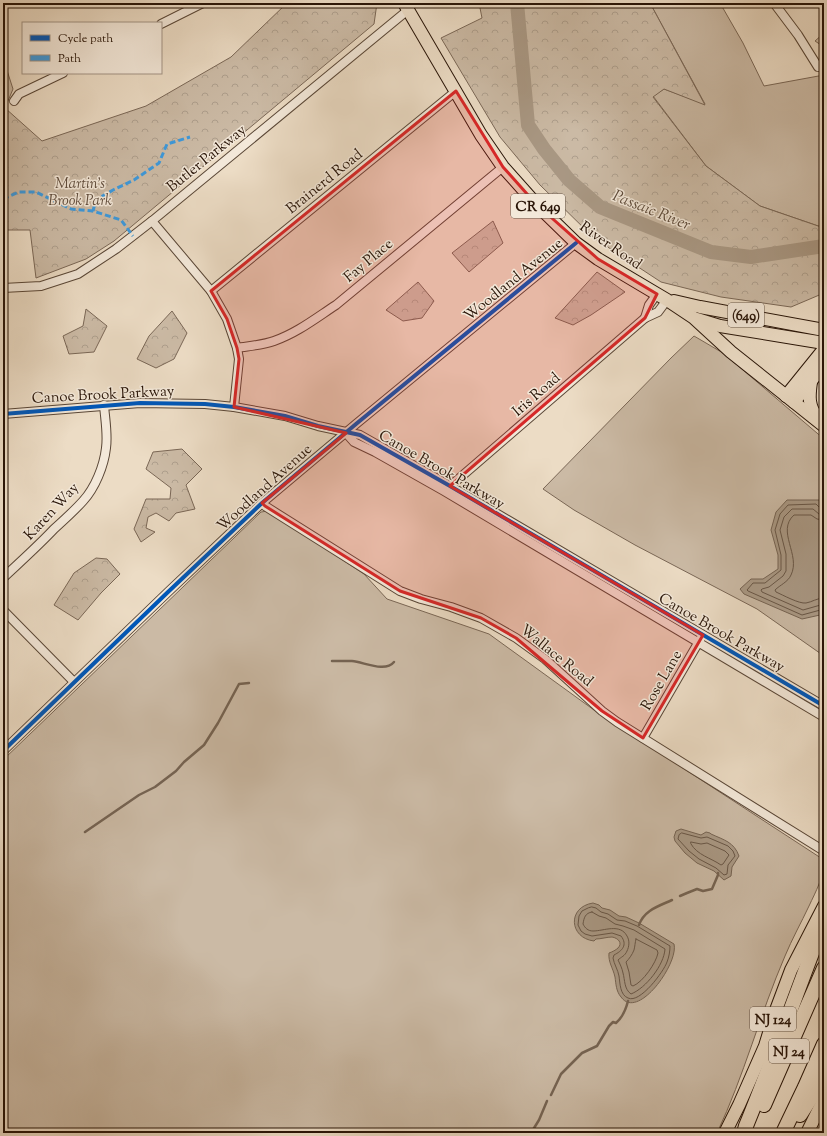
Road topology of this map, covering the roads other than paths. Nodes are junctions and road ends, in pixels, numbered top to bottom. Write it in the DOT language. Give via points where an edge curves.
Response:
graph roads {
  1 [pos="203,3"];
  2 [pos="774,3"];
  3 [pos="406,7"];
  4 [pos="162,24"];
  5 [pos="818,66"];
  6 [pos="61,74"];
  7 [pos="456,91"];
  8 [pos="14,101"];
  9 [pos="503,166"];
  10 [pos="152,221"];
  11 [pos="576,243"];
  12 [pos="3,288"];
  13 [pos="211,291"];
  14 [pos="662,297"];
  15 [pos="646,318"];
  16 [pos="694,318"];
  17 [pos="824,330"];
  18 [pos="824,343"];
  19 [pos="237,348"];
  20 [pos="824,348"];
  21 [pos="824,365"];
  22 [pos="811,382"];
  23 [pos="790,399"];
  24 [pos="104,405"];
  25 [pos="234,408"];
  26 [pos="3,414"];
  27 [pos="824,426"];
  28 [pos="346,433"];
  29 [pos="447,488"];
  30 [pos="262,503"];
  31 [pos="3,578"];
  32 [pos="3,610"];
  33 [pos="701,639"];
  34 [pos="74,682"];
  35 [pos="824,706"];
  36 [pos="824,717"];
  37 [pos="643,738"];
  38 [pos="3,751"];
  39 [pos="824,850"];
  40 [pos="824,906"];
  41 [pos="824,922"];
  42 [pos="824,968"];
  43 [pos="824,1044"];
  44 [pos="824,1076"];
  45 [pos="824,1099"];
  46 [pos="725,1133"];
  47 [pos="744,1133"];
  48 [pos="751,1133"];
  49 [pos="783,1133"];
  50 [pos="787,1133"];
  51 [pos="807,1133"];
  1 -- 4 [label="street"];
  2 -- 5 [label="street"];
  3 -- 7 [label="main road, River Road / CR 649"];
  3 -- 10 [label="street, Butler Parkway"];
  6 -- 8 [label="street" via="19,94"];
  7 -- 9 [label="main road, River Road / CR 649" via="481,135"];
  7 -- 13 [label="street, Brainerd Road"];
  9 -- 11 [label="main road, River Road / CR 649" via="536,204"];
  9 -- 19 [label="street, Fay Place" via="336,305 302,328 273,341"];
  10 -- 12 [label="street, Butler Parkway" via="78,274 41,286"];
  10 -- 13 [label="street"];
  11 -- 14 [label="main road, River Road / CR 649"];
  11 -- 28 [label="street, Woodland Avenue"];
  13 -- 19 [label="street" via="227,319"];
  14 -- 15 [label="street, Iris Road" via="649,305"];
  14 -- 15 [label="street, Iris Road" via="658,312"];
  14 -- 16 [label="main road, River Road / (649)"];
  14 -- 17 [label="main road, (649)" via="700,307"];
  15 -- 29 [label="street, Iris Road"];
  16 -- 18 [label="main road, (649)" via="720,326"];
  16 -- 23 [label="main road, River Road / (649)" via="731,352"];
  19 -- 25 [label="street" via="239,359"];
  20 -- 23 [label="main road"];
  21 -- 22 [label="main road"];
  22 -- 23 [label="main road"];
  22 -- 27 [label="main road" via="810,403"];
  23 -- 27 [label="main road, River Road / (649)"];
  24 -- 25 [label="street, Canoe Brook Parkway" via="177,403"];
  24 -- 26 [label="street, Canoe Brook Parkway"];
  24 -- 31 [label="street, Karen Way" via="106,448 91,490 83,501"];
  25 -- 28 [label="street, Canoe Brook Parkway" via="285,416"];
  28 -- 29 [label="street, Canoe Brook Parkway" via="354,442"];
  28 -- 30 [label="street, Woodland Avenue"];
  29 -- 33 [label="street, Canoe Brook Parkway"];
  30 -- 34 [label="street, Woodland Avenue"];
  30 -- 37 [label="street, Wallace Road" via="400,591 481,618 516,638 545,659 602,711"];
  32 -- 34 [label="street"];
  33 -- 35 [label="street, Canoe Brook Parkway"];
  33 -- 36 [label="street, Canoe Brook Parkway"];
  33 -- 37 [label="street, Rose Lane"];
  34 -- 38 [label="street, Woodland Avenue"];
  37 -- 39 [label="street, Wallace Road"];
  40 -- 46 [label="main road, NJ 124" via="791,970 765,1046"];
  41 -- 47 [label="highway"];
  42 -- 48 [label="highway, NJ 24"];
  43 -- 49 [label="highway, NJ 24"];
  44 -- 50 [label="highway"];
  45 -- 51 [label="main road"];
}
